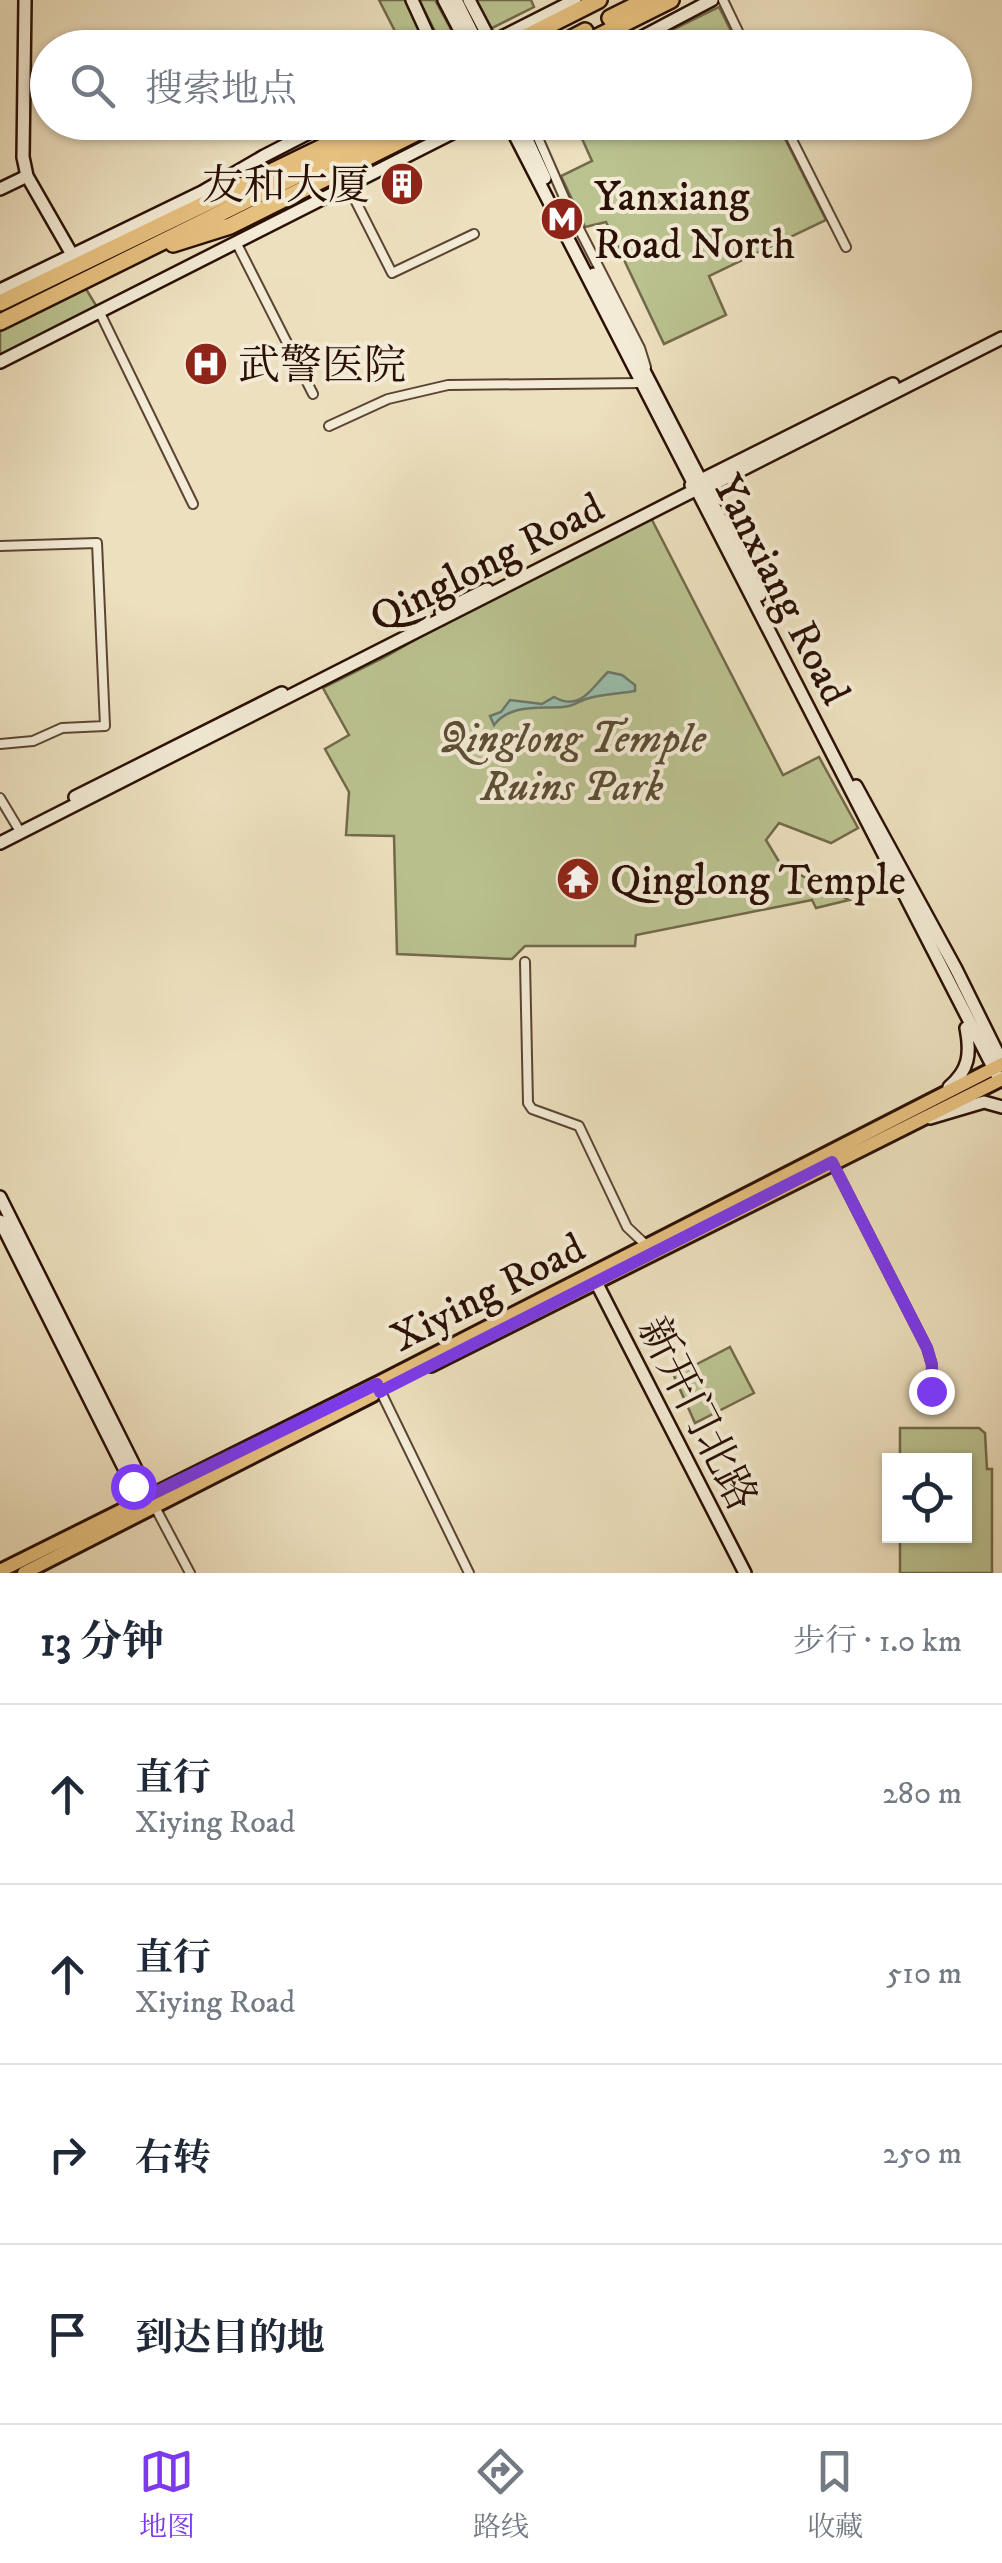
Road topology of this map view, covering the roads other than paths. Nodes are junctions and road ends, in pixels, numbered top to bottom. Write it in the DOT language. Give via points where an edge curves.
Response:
graph roads {
  1 [pos="25,0"];
  2 [pos="412,0"];
  3 [pos="444,0"];
  4 [pos="456,0"];
  5 [pos="469,0"];
  6 [pos="542,0"];
  7 [pos="576,0"];
  8 [pos="598,0"];
  9 [pos="616,0"];
  10 [pos="646,0"];
  11 [pos="671,0"];
  12 [pos="680,0"];
  13 [pos="712,0"];
  14 [pos="723,0"];
  15 [pos="549,13"];
  16 [pos="426,30"];
  17 [pos="460,30"];
  18 [pos="479,30"];
  19 [pos="484,30"];
  20 [pos="520,30"];
  21 [pos="529,30"];
  22 [pos="557,30"];
  23 [pos="588,30"];
  24 [pos="611,30"];
  25 [pos="622,30"];
  26 [pos="655,30"];
  27 [pos="737,30"];
  28 [pos="296,140"];
  29 [pos="339,140"];
  30 [pos="340,140"];
  31 [pos="370,140"];
  32 [pos="402,140"];
  33 [pos="440,140"];
  34 [pos="518,140"];
  35 [pos="527,140"];
  36 [pos="539,140"];
  37 [pos="792,140"];
  38 [pos="336,142"];
  39 [pos="27,176"];
  40 [pos="349,188"];
  41 [pos="0,189"];
  42 [pos="179,203"];
  43 [pos="474,234"];
  44 [pos="237,244"];
  45 [pos="136,245"];
  46 [pos="846,247"];
  47 [pos="75,259"];
  48 [pos="0,290"];
  49 [pos="0,303"];
  50 [pos="100,313"];
  51 [pos="0,322"];
  52 [pos="1002,330"];
  53 [pos="1002,338"];
  54 [pos="0,362"];
  55 [pos="646,382"];
  56 [pos="314,394"];
  57 [pos="330,426"];
  58 [pos="699,485"];
  59 [pos="193,504"];
  60 [pos="0,546"];
  61 [pos="0,744"];
  62 [pos="0,798"];
  63 [pos="19,829"];
  64 [pos="0,835"];
  65 [pos="0,843"];
  66 [pos="525,962"];
  67 [pos="962,1010"];
  68 [pos="980,1018"];
  69 [pos="1002,1040"];
  70 [pos="1000,1073"];
  71 [pos="933,1099"];
  72 [pos="1002,1106"];
  73 [pos="922,1119"];
  74 [pos="832,1162"];
  75 [pos="0,1197"];
  76 [pos="0,1221"];
  77 [pos="646,1245"];
  78 [pos="596,1282"];
  79 [pos="378,1388"];
  80 [pos="931,1391"];
  81 [pos="147,1504"];
  82 [pos="0,1571"];
  83 [pos="29,1572"];
  84 [pos="190,1573"];
  85 [pos="469,1573"];
  86 [pos="745,1573"];
  1 -- 39 [label="main road"];
  2 -- 16 [label="main road"];
  3 -- 17 [label="main road"];
  4 -- 18 [label="main road"];
  5 -- 19 [label="main road"];
  6 -- 15 [label="main road"];
  7 -- 15 [label="main road"];
  8 -- 21 [label="highway"];
  9 -- 22 [label="highway"];
  10 -- 23 [label="highway"];
  11 -- 24 [label="highway"];
  12 -- 25 [label="main road"];
  13 -- 26 [label="main road"];
  14 -- 27 [label="street"];
  15 -- 20 [label="main road"];
  28 -- 42 [label="main road"];
  29 -- 38 [label="highway"];
  30 -- 38 [label="highway"];
  31 -- 45 [label="highway" via="235,209"];
  32 -- 45 [label="highway" via="230,226 187,242"];
  33 -- 40 [label="main road"];
  34 -- 55 [label="main road, Yanxiang Road"];
  35 -- 55 [label="main road, Yanxiang Road"];
  36 -- 55 [label="street" via="640,348"];
  37 -- 46 [label="street"];
  38 -- 45 [label="highway"];
  39 -- 41 [label="main road"];
  39 -- 47 [label="main road"];
  40 -- 43 [label="street" via="392,273"];
  40 -- 44 [label="main road"];
  42 -- 45 [label="highway"];
  42 -- 47 [label="main road"];
  44 -- 50 [label="main road"];
  44 -- 56 [label="street"];
  45 -- 47 [label="highway"];
  45 -- 51 [label="highway"];
  47 -- 48 [label="main road"];
  47 -- 49 [label="highway"];
  50 -- 54 [label="main road"];
  50 -- 59 [label="street"];
  52 -- 58 [label="main road, Qinglong Road"];
  53 -- 58 [label="main road, Qinglong Road"];
  55 -- 57 [label="street" via="448,384 388,399"];
  55 -- 58 [label="main road, Yanxiang Road"];
  58 -- 63 [label="main road, Qinglong Road"];
  58 -- 67 [label="main road, Yanxiang Road"];
  58 -- 68 [label="main road, Yanxiang Road"];
  60 -- 61 [label="street" via="97,542 105,726 62,728"];
  62 -- 63 [label="street"];
  63 -- 64 [label="main road, Qinglong Road"];
  63 -- 65 [label="main road, Qinglong Road"];
  66 -- 77 [label="street" via="528,1103 579,1126 627,1226"];
  67 -- 70 [label="main road, Yanxiang Road"];
  67 -- 71 [label="main road" via="968,1060 959,1078"];
  68 -- 69 [label="main road"];
  68 -- 70 [label="main road, Yanxiang Road"];
  70 -- 71 [label="main road, Xiying Road"];
  70 -- 73 [label="main road, Xiying Road"];
  71 -- 77 [label="main road, Xiying Road"];
  72 -- 73 [label="main road" via="984,1102"];
  73 -- 74 [label="main road, Xiying Road"];
  74 -- 78 [label="main road, Xiying Road"];
  74 -- 80 [label="street" via="927,1348"];
  75 -- 81 [label="main road"];
  76 -- 81 [label="main road"];
  77 -- 79 [label="main road, Xiying Road"];
  78 -- 79 [label="main road, Xiying Road"];
  78 -- 86 [label="main road, 新开门北路"];
  79 -- 81 [label="main road, Xiying Road"];
  79 -- 85 [label="street"];
  81 -- 82 [label="main road, Xiying Road"];
  81 -- 83 [label="main road, Xiying Road"];
  81 -- 84 [label="street"];
}
